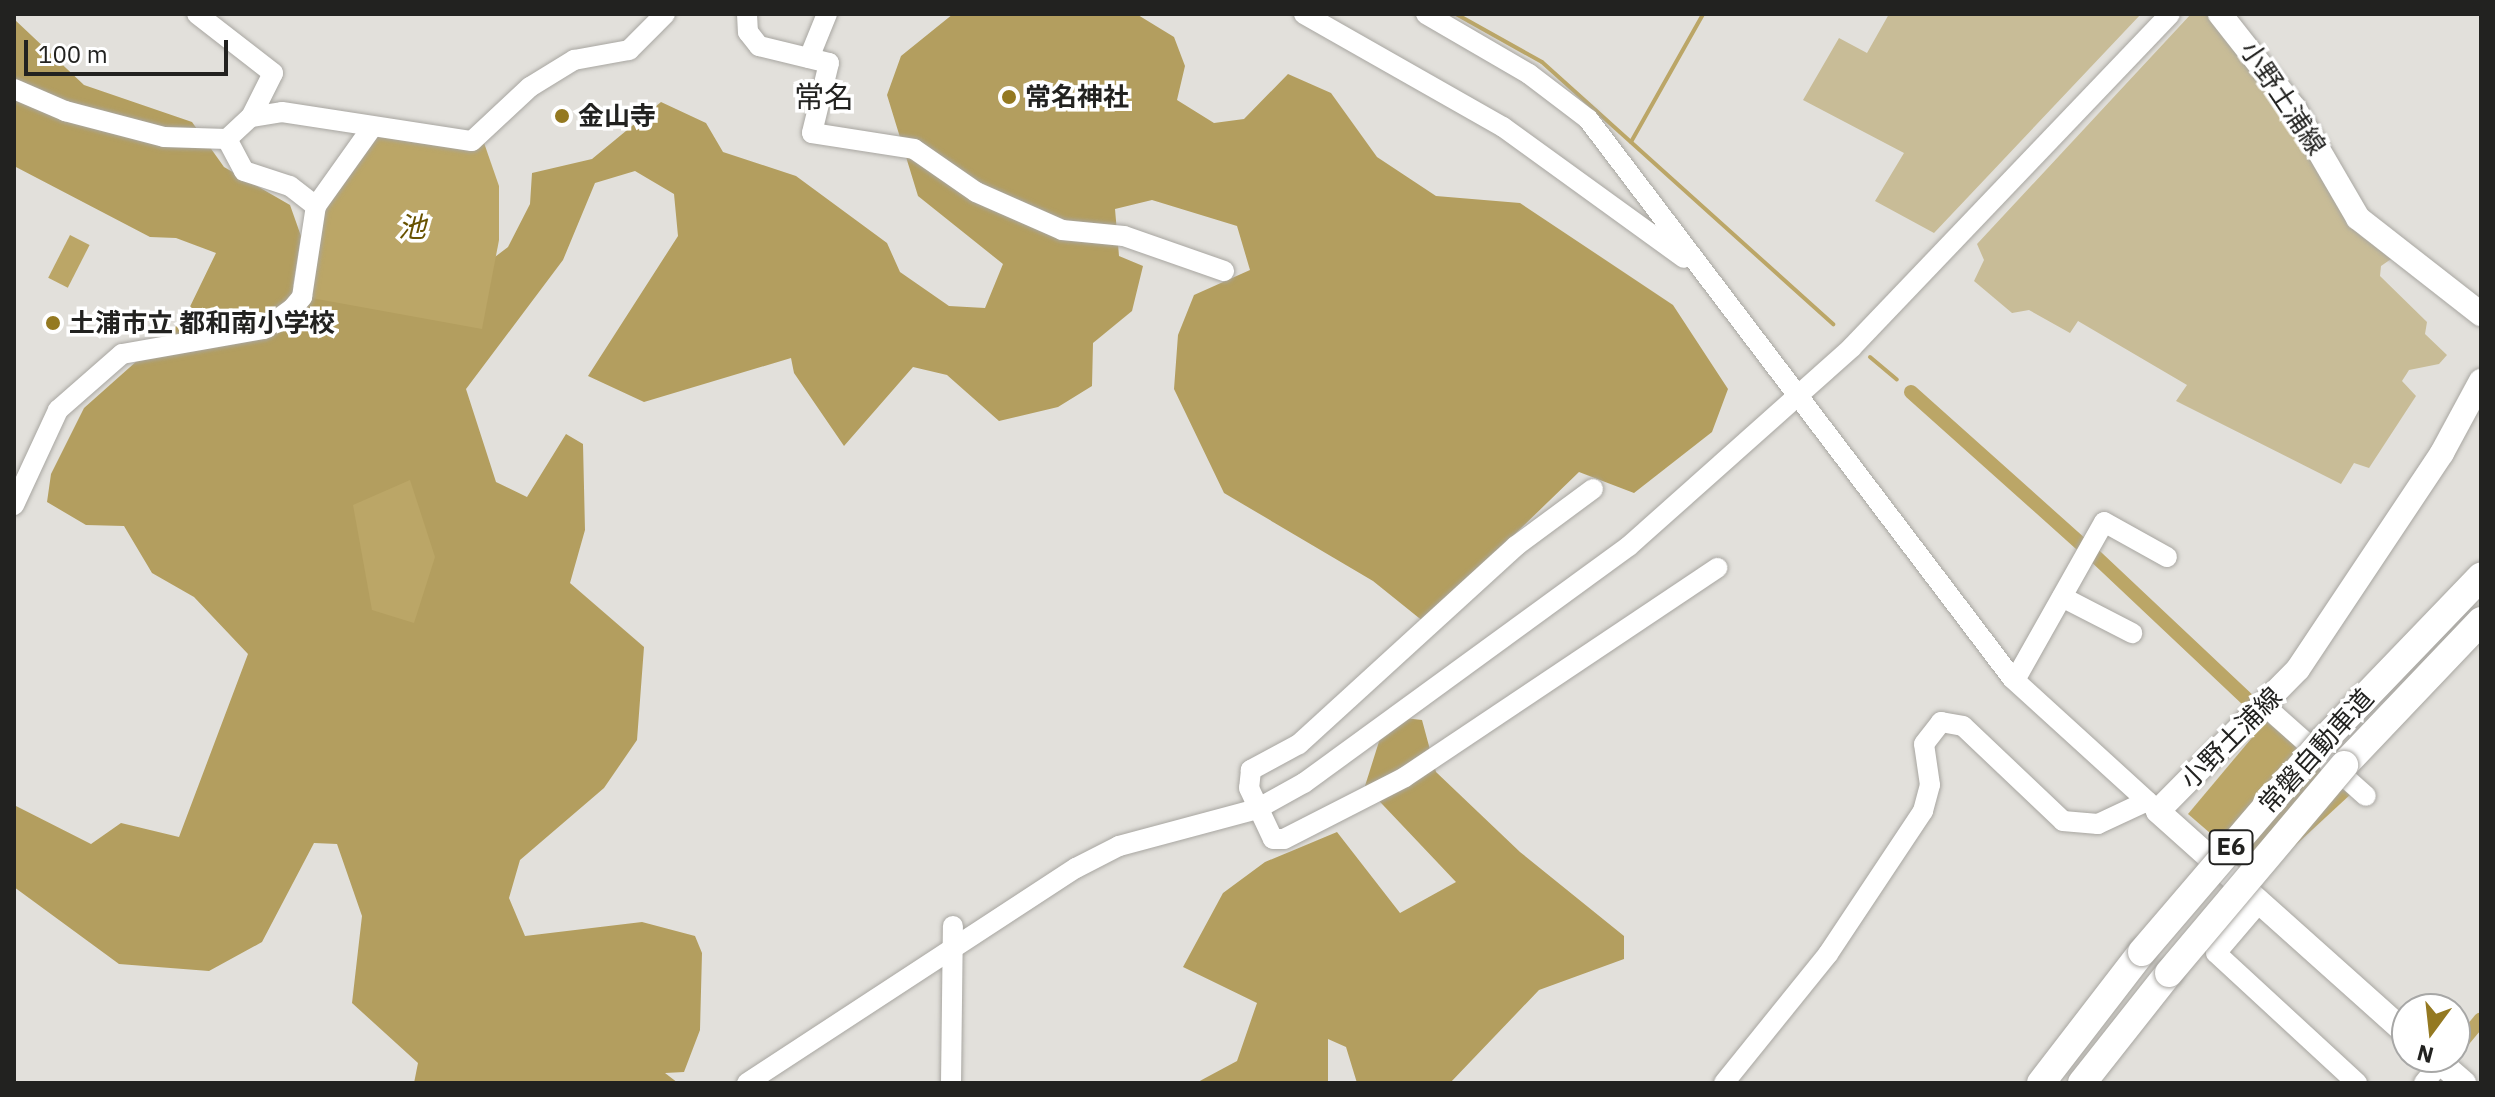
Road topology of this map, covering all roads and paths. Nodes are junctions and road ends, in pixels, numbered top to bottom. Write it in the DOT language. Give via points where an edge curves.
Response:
graph roads {
  1 [pos="197,14"];
  2 [pos="665,14"];
  3 [pos="747,14"];
  4 [pos="827,14"];
  5 [pos="1304,14"];
  6 [pos="1426,14"];
  7 [pos="2170,14"];
  8 [pos="2220,14"];
  9 [pos="809,58"];
  10 [pos="14,89"];
  11 [pos="251,117"];
  12 [pos="371,129"];
  13 [pos="227,139"];
  14 [pos="316,206"];
  15 [pos="1697,268"];
  16 [pos="1224,271"];
  17 [pos="2481,314"];
  18 [pos="2481,381"];
  19 [pos="1797,400"];
  20 [pos="1593,489"];
  21 [pos="14,505"];
  22 [pos="2167,557"];
  23 [pos="1717,568"];
  24 [pos="2481,577"];
  25 [pos="2062,597"];
  26 [pos="2481,621"];
  27 [pos="2132,633"];
  28 [pos="2015,680"];
  29 [pos="2265,706"];
  30 [pos="2366,796"];
  31 [pos="2152,806"];
  32 [pos="1257,809"];
  33 [pos="2257,905"];
  34 [pos="953,926"];
  35 [pos="949,949"];
  36 [pos="2391,1020"];
  37 [pos="747,1083"];
  38 [pos="951,1083"];
  39 [pos="1724,1083"];
  40 [pos="2041,1083"];
  41 [pos="2082,1083"];
  42 [pos="2357,1083"];
  1 -- 11 [label="street" via="273,73"];
  2 -- 12 [label="street" via="629,50 574,60 530,87 472,141"];
  3 -- 9 [label="street" via="748,32 759,46"];
  4 -- 9 [label="street"];
  5 -- 15 [label="street" via="1503,127"];
  6 -- 15 [label="street" via="1529,74 1588,119"];
  7 -- 19 [label="street"];
  8 -- 17 [label="main road, 小野土浦線" via="2294,108 2358,218"];
  9 -- 16 [label="street" via="829,63 812,133 914,149 976,192 1062,230 1124,236"];
  10 -- 13 [label="street" via="65,111 164,137"];
  11 -- 12 [label="street" via="282,112"];
  11 -- 13 [label="street"];
  12 -- 14 [label="street"];
  13 -- 14 [label="street" via="244,171 290,186"];
  14 -- 21 [label="street" via="302,297 292,309 254,332 122,354 58,410"];
  15 -- 19 [label="street"];
  18 -- 29 [label="main road, 小野土浦線" via="2343,606"];
  19 -- 28 [label="street"];
  19 -- 32 [label="street" via="1629,546 1333,764"];
  20 -- 32 [label="street" via="1516,546 1299,744 1251,770 1247,778"];
  22 -- 25 [label="street" via="2104,522"];
  23 -- 32 [label="street" via="1405,777 1346,808 1284,839 1267,832"];
  24 -- 40 [label="highway, 常磐自動車道 / E6, bridge" via="2321,743 2142,952"];
  25 -- 27 [label="street"];
  25 -- 28 [label="street"];
  26 -- 41 [label="highway, 常磐自動車道 / E6, bridge" via="2344,765"];
  28 -- 31 [label="street"];
  29 -- 30 [label="street"];
  29 -- 31 [label="main road, 小野土浦線"];
  31 -- 33 [label="main road, 小野土浦線"];
  31 -- 39 [label="street" via="2098,824 2063,821 1963,726 1941,722 1924,744 1930,785 1923,811 1828,954"];
  32 -- 35 [label="street" via="1119,846"];
  33 -- 36 [label="main road, 小野土浦線"];
  33 -- 42 [label="street" via="2216,953"];
  34 -- 35 [label="street"];
  35 -- 37 [label="street"];
  35 -- 38 [label="street" via="955,1027"];
}
